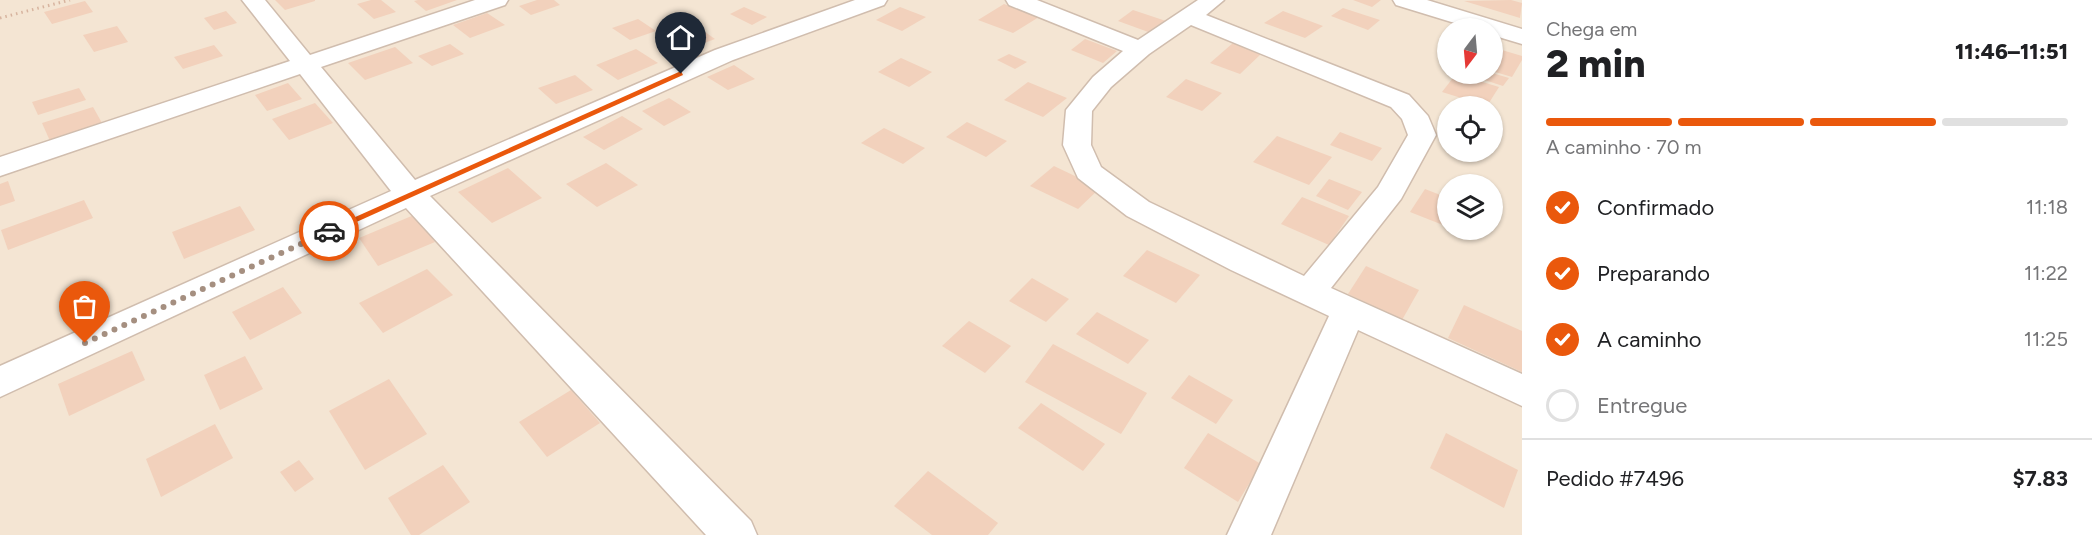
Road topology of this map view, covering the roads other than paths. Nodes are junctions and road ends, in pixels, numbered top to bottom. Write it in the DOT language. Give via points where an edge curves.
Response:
graph roads {
  1 [pos="253,0"];
  2 [pos="497,0"];
  3 [pos="876,0"];
  4 [pos="1017,0"];
  5 [pos="1404,0"];
  6 [pos="1202,8"];
  7 [pos="1522,37"];
  8 [pos="1140,49"];
  9 [pos="306,64"];
  10 [pos="0,167"];
  11 [pos="410,194"];
  12 [pos="1309,293"];
  13 [pos="1348,312"];
  14 [pos="0,382"];
  15 [pos="1522,391"];
  16 [pos="735,535"];
  17 [pos="1249,535"];
  1 -- 9 [label="street"];
  2 -- 9 [label="street"];
  3 -- 11 [label="street" via="724,55"];
  4 -- 8 [label="street"];
  5 -- 7 [label="street"];
  6 -- 8 [label="street"];
  6 -- 12 [label="street" via="1400,101 1415,116 1422,135 1390,192"];
  8 -- 12 [label="street" via="1102,82 1079,110 1077,145 1088,172 1138,209"];
  9 -- 10 [label="street"];
  9 -- 11 [label="street"];
  11 -- 14 [label="street"];
  11 -- 16 [label="street"];
  12 -- 13 [label="street"];
  13 -- 15 [label="street"];
  13 -- 17 [label="street"];
}
